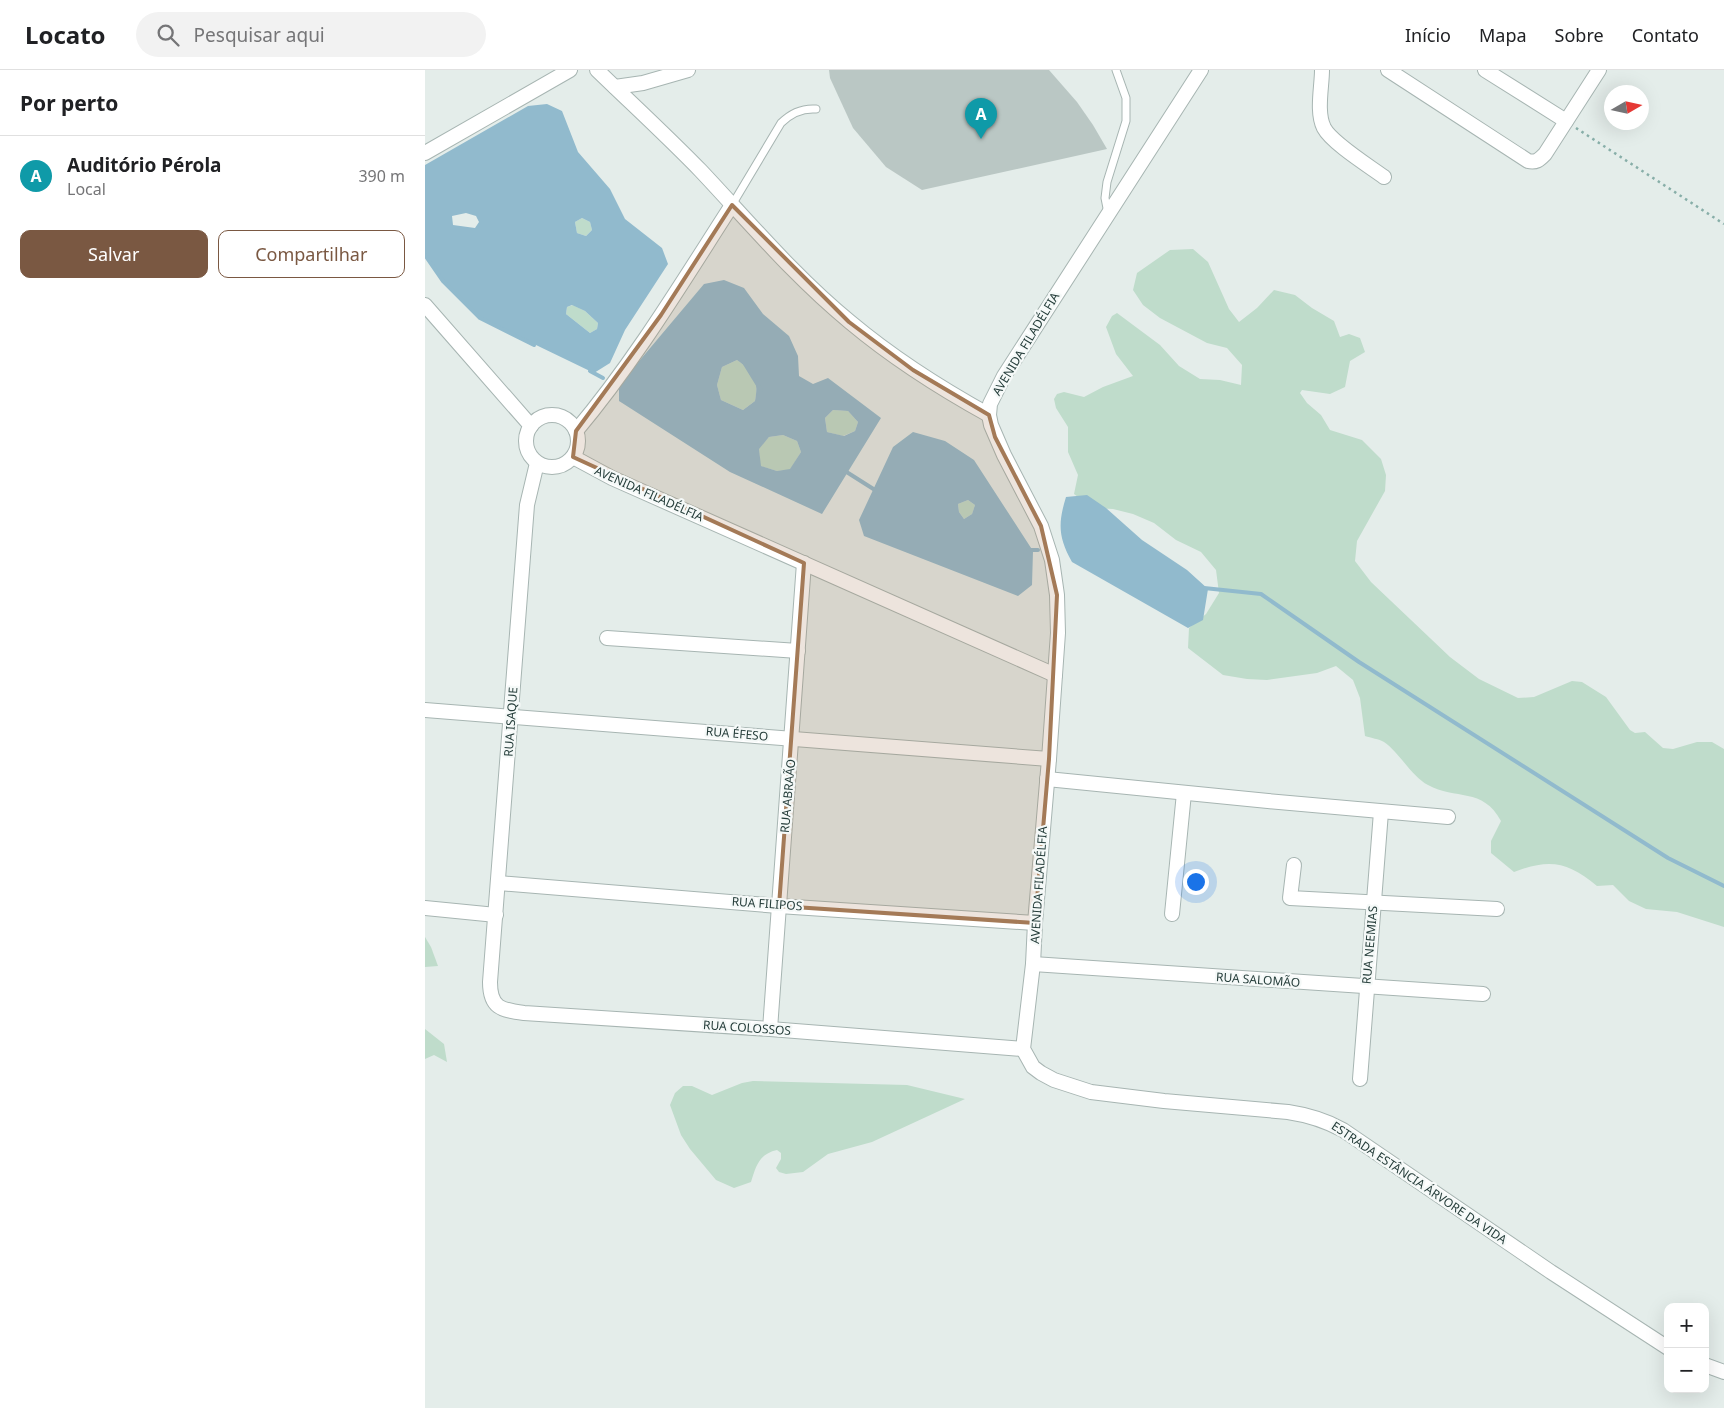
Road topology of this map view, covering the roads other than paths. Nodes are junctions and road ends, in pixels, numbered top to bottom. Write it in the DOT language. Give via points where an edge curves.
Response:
graph roads {
  1 [pos="571,70"];
  2 [pos="597,70"];
  3 [pos="688,70"];
  4 [pos="1116,70"];
  5 [pos="1201,70"];
  6 [pos="1322,70"];
  7 [pos="1388,70"];
  8 [pos="1485,70"];
  9 [pos="1599,70"];
  10 [pos="615,87"];
  11 [pos="816,109"];
  12 [pos="1566,121"];
  13 [pos="425,153"];
  14 [pos="1384,178"];
  15 [pos="733,205"];
  16 [pos="1108,213"];
  17 [pos="425,304"];
  18 [pos="989,415"];
  19 [pos="531,426"];
  20 [pos="576,431"];
  21 [pos="573,457"];
  22 [pos="537,463"];
  23 [pos="804,563"];
  24 [pos="607,638"];
  25 [pos="798,651"];
  26 [pos="1055,675"];
  27 [pos="425,710"];
  28 [pos="511,716"];
  29 [pos="792,739"];
  30 [pos="1049,759"];
  31 [pos="1047,779"];
  32 [pos="1184,793"];
  33 [pos="1381,812"];
  34 [pos="1449,817"];
  35 [pos="1294,864"];
  36 [pos="499,882"];
  37 [pos="1374,903"];
  38 [pos="779,906"];
  39 [pos="425,908"];
  40 [pos="1497,909"];
  41 [pos="1173,914"];
  42 [pos="496,915"];
  43 [pos="1035,923"];
  44 [pos="1033,964"];
  45 [pos="490,982"];
  46 [pos="1367,987"];
  47 [pos="1483,994"];
  48 [pos="771,1029"];
  49 [pos="1023,1049"];
  50 [pos="1359,1079"];
  51 [pos="1664,1345"];
  52 [pos="1709,1366"];
  53 [pos="1724,1372"];
  1 -- 13 [label="street"];
  2 -- 10 [label="street"];
  3 -- 10 [label="street"];
  4 -- 16 [label="lane" via="1126,98 1126,121 1107,182 1105,198"];
  5 -- 16 [label="street, AVENIDA FILADÉLFIA"];
  6 -- 14 [label="street" via="1324,128 1334,140"];
  7 -- 12 [label="street" via="1528,161 1537,162 1545,154"];
  8 -- 12 [label="street"];
  9 -- 12 [label="street"];
  10 -- 15 [label="street"];
  11 -- 15 [label="lane" via="799,110 781,123"];
  15 -- 18 [label="street" via="849,322 913,370"];
  15 -- 20 [label="street" via="661,315"];
  16 -- 18 [label="street, AVENIDA FILADÉLFIA" via="1004,376 990,404"];
  17 -- 19 [label="street"];
  18 -- 26 [label="street, AVENIDA FILADÉLFIA" via="995,437 1041,526 1052,560 1058,633"];
  19 -- 20 [label="street" via="537,420 555,415 571,423"];
  19 -- 22 [label="street" via="526,435 526,446"];
  20 -- 21 [label="street" via="577,449"];
  21 -- 22 [label="street" via="556,468"];
  21 -- 23 [label="street, AVENIDA FILADÉLFIA" via="612,478"];
  22 -- 28 [label="street, RUA ISAQUE" via="527,505"];
  23 -- 25 [label="street, RUA ABRAÃO"];
  23 -- 26 [label="street, AVENIDA FILADÉLFIA"];
  24 -- 25 [label="street"];
  25 -- 29 [label="street, RUA ABRAÃO"];
  26 -- 30 [label="street, AVENIDA FILADÉLFIA"];
  27 -- 28 [label="street, RUA ÉFESO"];
  28 -- 29 [label="street, RUA ÉFESO"];
  28 -- 36 [label="street, RUA ISAQUE"];
  29 -- 30 [label="street, RUA ÉFESO"];
  29 -- 38 [label="street, RUA ABRAÃO"];
  30 -- 31 [label="street, AVENIDA FILADÉLFIA"];
  31 -- 32 [label="street"];
  31 -- 43 [label="street, AVENIDA FILADÉLFIA"];
  32 -- 33 [label="street"];
  32 -- 41 [label="street"];
  33 -- 34 [label="street"];
  33 -- 37 [label="street, RUA NEEMIAS"];
  35 -- 37 [label="street" via="1290,898"];
  36 -- 38 [label="street, RUA FILIPOS"];
  36 -- 42 [label="street, RUA ISAQUE"];
  37 -- 40 [label="street"];
  37 -- 46 [label="street, RUA NEEMIAS"];
  38 -- 43 [label="street, RUA FILIPOS"];
  38 -- 48 [label="street, RUA ABRAÃO"];
  39 -- 42 [label="street"];
  42 -- 45 [label="street, RUA ISAQUE"];
  43 -- 44 [label="street, AVENIDA FILADÉLFIA"];
  44 -- 46 [label="street, RUA SALOMÃO"];
  44 -- 49 [label="street, AVENIDA FILADÉLFIA"];
  45 -- 48 [label="street, RUA COLOSSOS" via="493,1000 501,1009 509,1011"];
  46 -- 47 [label="street, RUA SALOMÃO"];
  46 -- 50 [label="street, RUA NEEMIAS"];
  48 -- 49 [label="street, RUA COLOSSOS"];
  49 -- 51 [label="street, ESTRADA ESTÂNCIA ÁRVORE DA VIDA" via="1033,1066 1054,1080 1091,1092 1288,1112 1325,1121"];
  52 -- 53 [label="street"];
}
